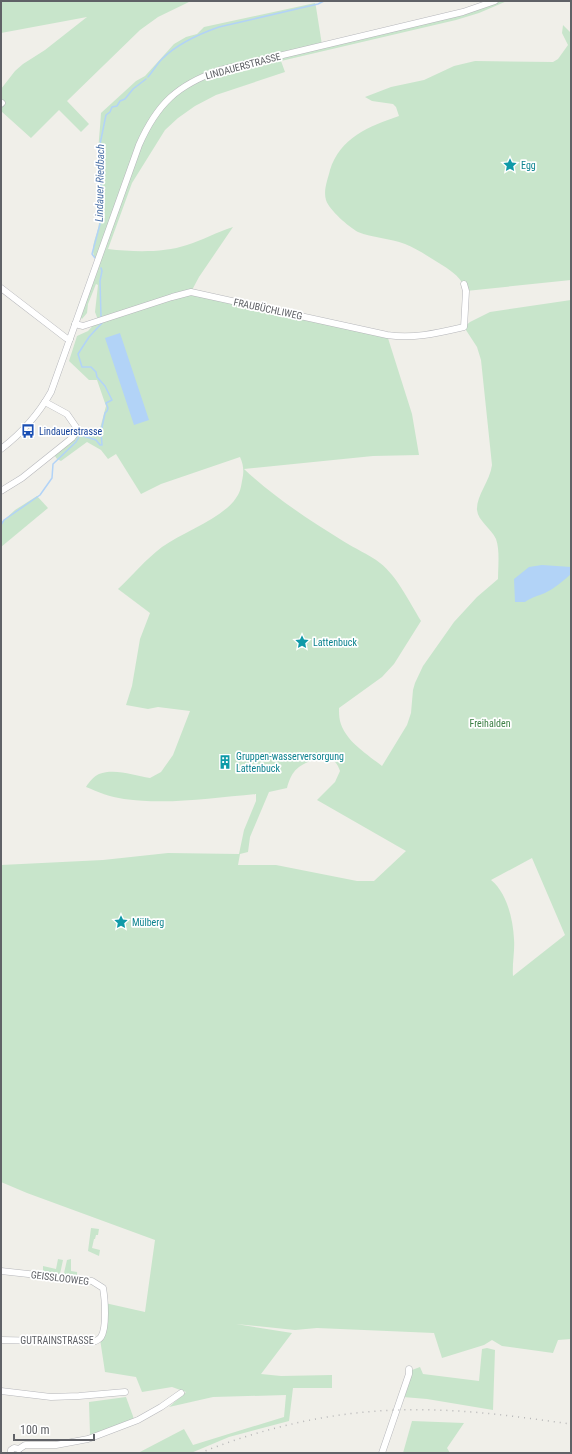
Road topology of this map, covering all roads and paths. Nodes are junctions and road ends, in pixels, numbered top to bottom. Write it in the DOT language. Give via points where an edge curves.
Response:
graph roads {
  1 [pos="495,1"];
  2 [pos="464,284"];
  3 [pos="1,288"];
  4 [pos="75,324"];
  5 [pos="70,339"];
  6 [pos="45,402"];
  7 [pos="1,448"];
  8 [pos="1,491"];
  9 [pos="1,1271"];
  10 [pos="105,1304"];
  11 [pos="1,1340"];
  12 [pos="409,1368"];
  13 [pos="1,1391"];
  14 [pos="125,1392"];
  15 [pos="181,1393"];
  16 [pos="19,1451"];
  17 [pos="11,1453"];
  18 [pos="382,1453"];
  1 -- 4 [label="street, LINDAUERSTRASSE" via="463,12 220,70 201,77 176,92 155,114 146,128"];
  2 -- 4 [label="street, FRAUBÜCHLIWEG" via="464,327 415,337 398,337 191,292 83,326"];
  3 -- 5 [label="street"];
  4 -- 5 [label="street, LINDAUERSTRASSE"];
  5 -- 6 [label="street, LINDAUERSTRASSE"];
  6 -- 7 [label="street, LINDAUERSTRASSE" via="26,427"];
  6 -- 8 [label="street" via="67,414 76,427 76,432 22,478"];
  9 -- 10 [label="street, GEISSLOOWEG" via="92,1281 103,1288"];
  10 -- 11 [label="street, GUTRAINSTRASSE" via="103,1332 96,1341"];
  12 -- 18 [label="street"];
  13 -- 14 [label="street" via="51,1396"];
  15 -- 16 [label="street" via="161,1408 138,1420 88,1439 56,1445 25,1445"];
  16 -- 17 [label="street" via="14,1448"];
}
